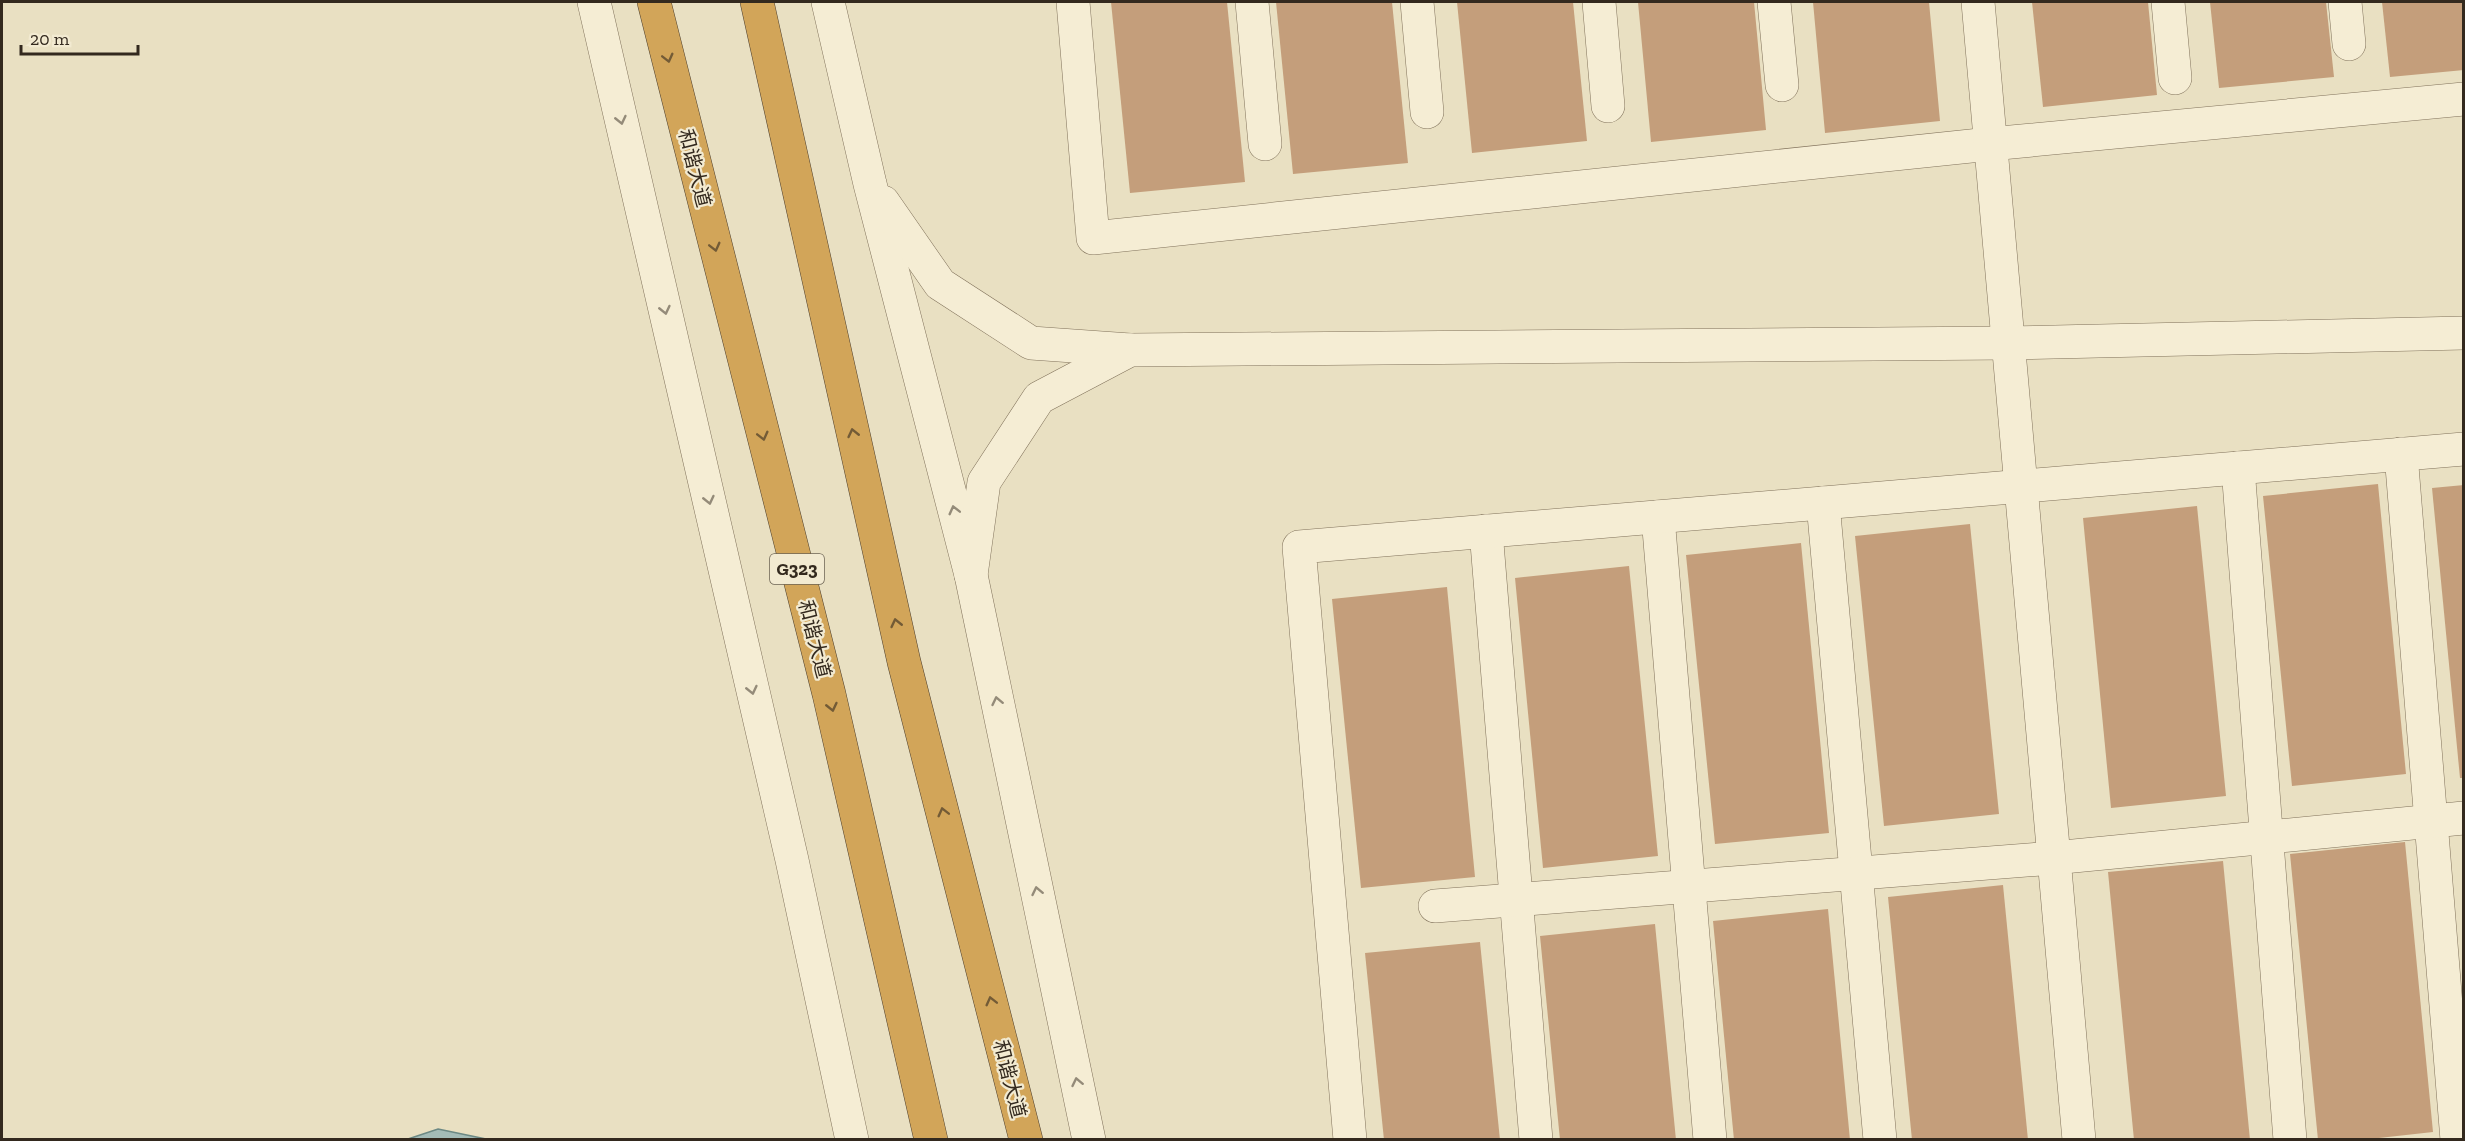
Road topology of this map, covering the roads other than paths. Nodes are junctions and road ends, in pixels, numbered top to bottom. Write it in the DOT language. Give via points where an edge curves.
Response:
graph roads {
  1 [pos="594,2"];
  2 [pos="654,2"];
  3 [pos="757,2"];
  4 [pos="828,2"];
  5 [pos="1073,2"];
  6 [pos="1252,2"];
  7 [pos="1417,2"];
  8 [pos="1599,2"];
  9 [pos="1774,2"];
  10 [pos="1978,2"];
  11 [pos="2168,2"];
  12 [pos="2345,2"];
  13 [pos="2349,44"];
  14 [pos="2175,78"];
  15 [pos="1782,85"];
  16 [pos="2463,99"];
  17 [pos="1608,106"];
  18 [pos="1427,112"];
  19 [pos="1265,144"];
  20 [pos="1989,144"];
  21 [pos="870,184"];
  22 [pos="2463,333"];
  23 [pos="2006,343"];
  24 [pos="1130,350"];
  25 [pos="2463,449"];
  26 [pos="2401,454"];
  27 [pos="2238,468"];
  28 [pos="2019,487"];
  29 [pos="1823,503"];
  30 [pos="1658,517"];
  31 [pos="1486,531"];
  32 [pos="971,575"];
  33 [pos="2463,818"];
  34 [pos="2431,821"];
  35 [pos="2266,837"];
  36 [pos="2053,858"];
  37 [pos="1856,873"];
  38 [pos="1688,886"];
  39 [pos="1516,898"];
  40 [pos="1436,906"];
  41 [pos="852,1140"];
  42 [pos="931,1140"];
  43 [pos="1026,1140"];
  44 [pos="1089,1140"];
  45 [pos="1350,1140"];
  46 [pos="1536,1140"];
  47 [pos="1710,1140"];
  48 [pos="1880,1140"];
  49 [pos="2079,1140"];
  50 [pos="2290,1140"];
  51 [pos="2457,1140"];
  1 -- 41 [label="street, one-way" via="792,860"];
  2 -- 42 [label="highway, 和谐大道 / G323, one-way" via="829,694"];
  43 -- 3 [label="highway, 和谐大道, one-way" via="904,662"];
  4 -- 21 [label="street"];
  5 -- 20 [label="street" via="1093,238"];
  6 -- 19 [label="street"];
  7 -- 18 [label="street"];
  8 -- 17 [label="street"];
  9 -- 15 [label="street"];
  10 -- 20 [label="street"];
  11 -- 14 [label="street"];
  12 -- 13 [label="street"];
  16 -- 20 [label="street"];
  20 -- 23 [label="street"];
  21 -- 24 [label="street" via="940,284 976,308 1031,343"];
  32 -- 21 [label="street, one-way"];
  22 -- 23 [label="street"];
  23 -- 24 [label="street"];
  23 -- 28 [label="street"];
  24 -- 32 [label="street" via="1039,398 984,482"];
  25 -- 26 [label="street"];
  26 -- 27 [label="street"];
  26 -- 34 [label="street"];
  27 -- 28 [label="street"];
  27 -- 35 [label="street"];
  28 -- 29 [label="street"];
  28 -- 36 [label="street"];
  29 -- 30 [label="street"];
  29 -- 37 [label="street"];
  30 -- 31 [label="street"];
  30 -- 38 [label="street"];
  31 -- 39 [label="street"];
  31 -- 45 [label="street" via="1299,547"];
  44 -- 32 [label="street, one-way"];
  33 -- 34 [label="street"];
  34 -- 35 [label="street"];
  34 -- 51 [label="street"];
  35 -- 36 [label="street"];
  35 -- 50 [label="street"];
  36 -- 37 [label="street"];
  36 -- 49 [label="street"];
  37 -- 38 [label="street"];
  37 -- 48 [label="street"];
  38 -- 39 [label="street"];
  38 -- 47 [label="street"];
  39 -- 40 [label="street"];
  39 -- 46 [label="street"];
}
